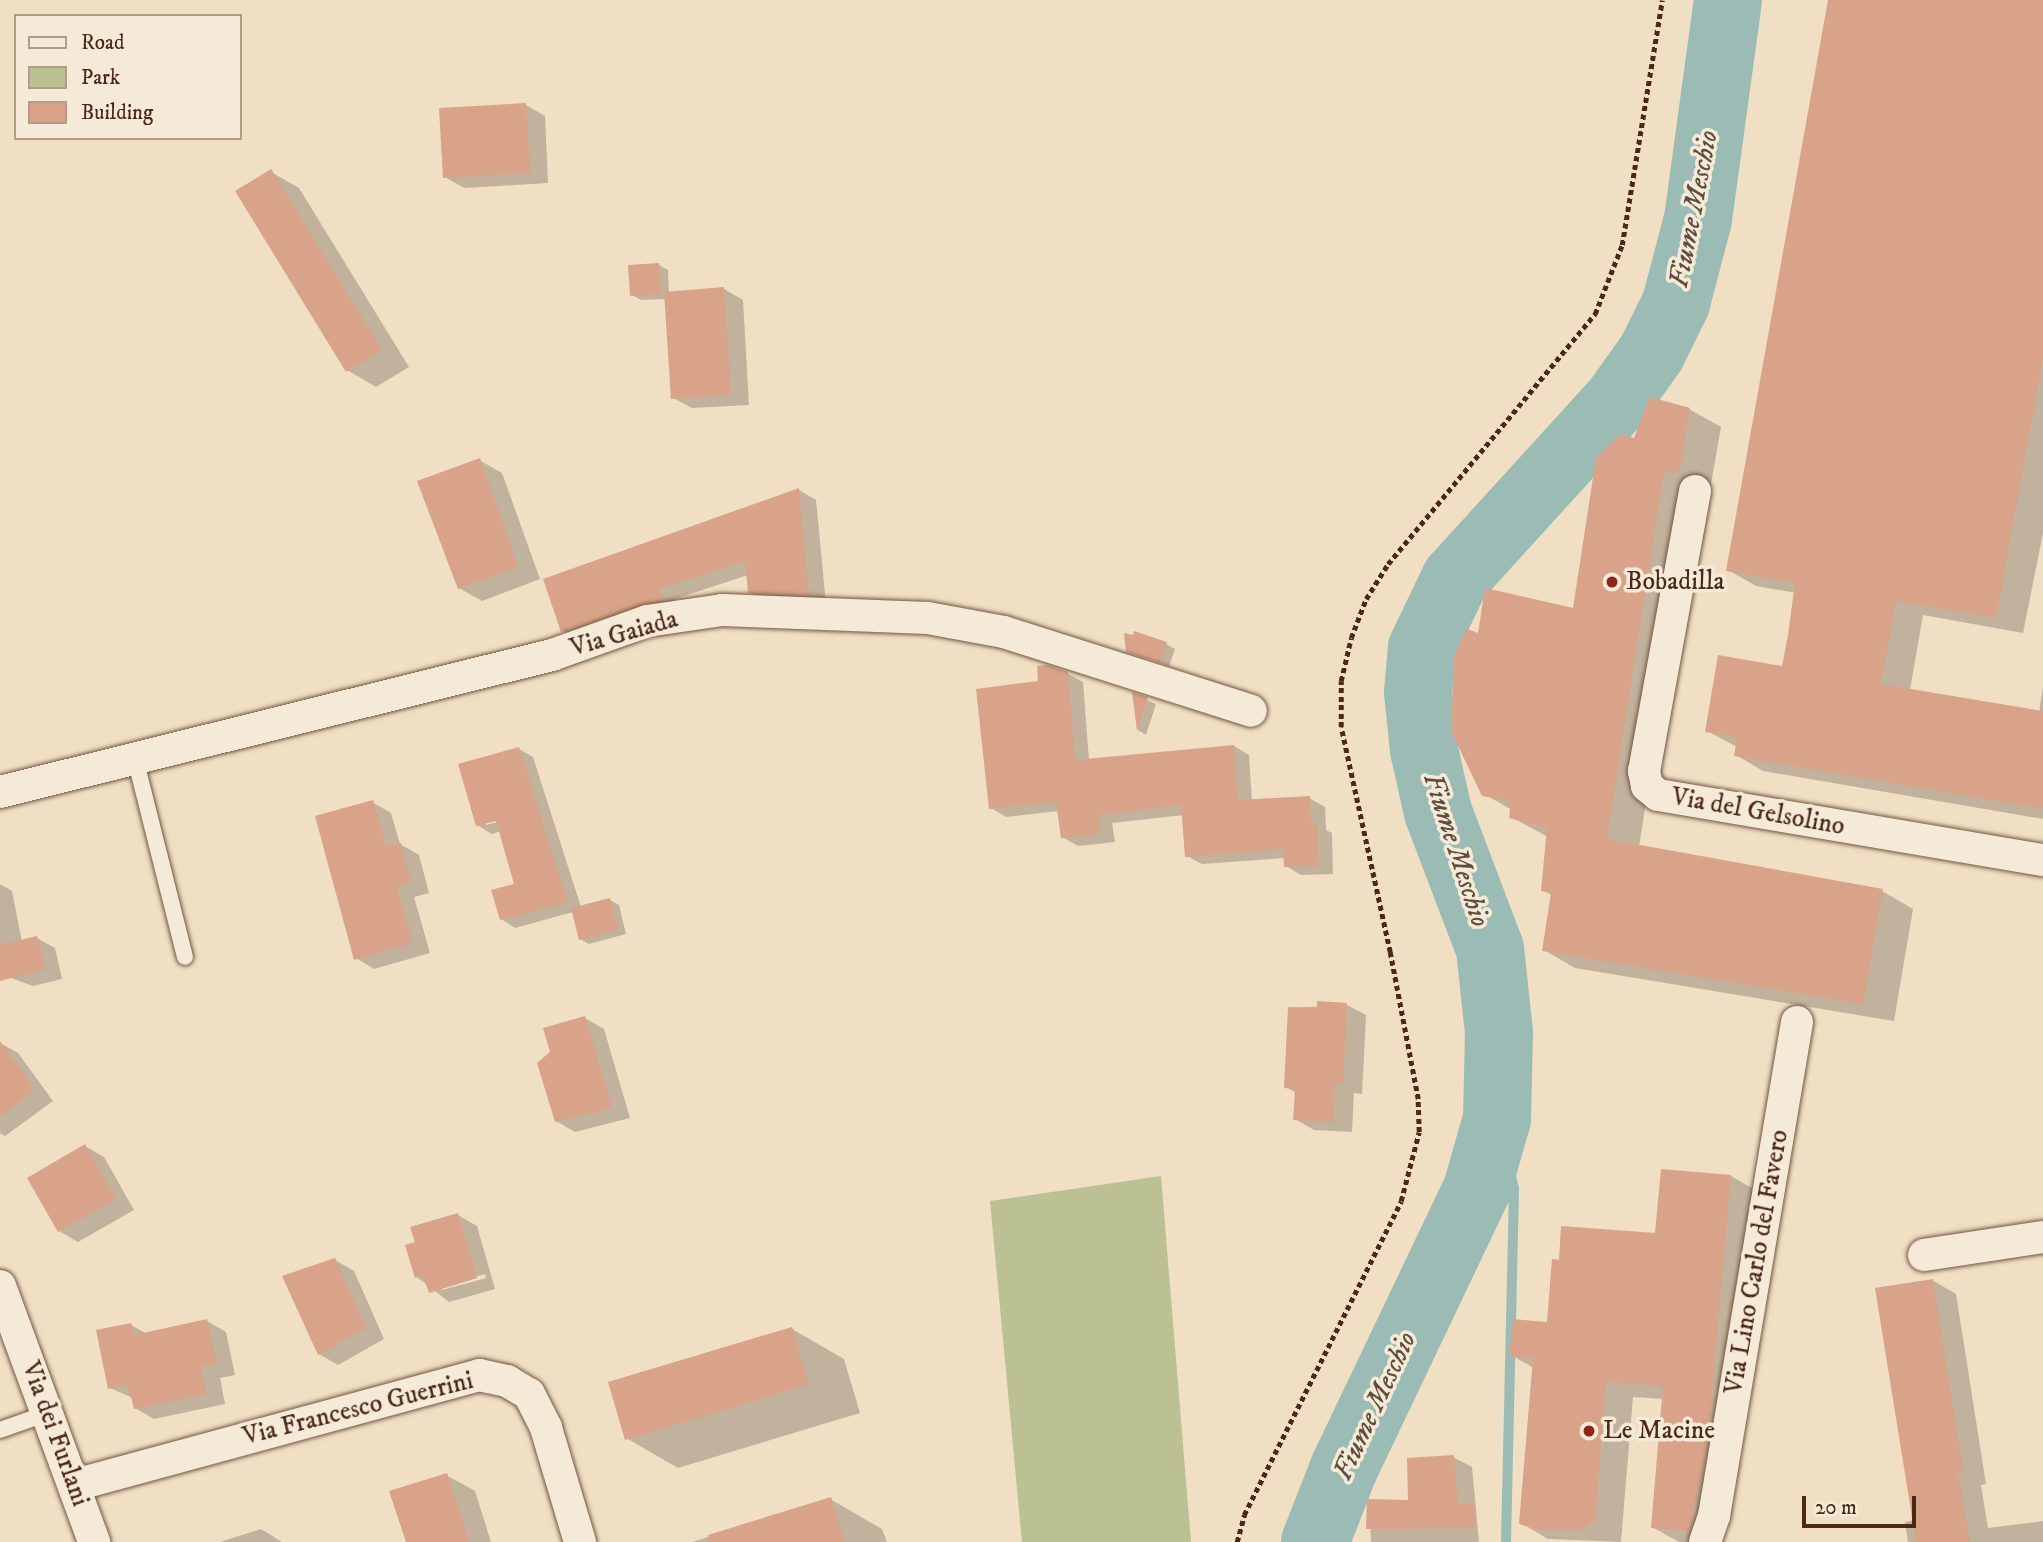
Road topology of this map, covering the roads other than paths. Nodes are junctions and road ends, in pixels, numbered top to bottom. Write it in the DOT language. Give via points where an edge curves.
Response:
graph roads {
  1 [pos="1695,491"];
  2 [pos="1251,711"];
  3 [pos="135,758"];
  4 [pos="0,792"];
  5 [pos="2043,860"];
  6 [pos="185,957"];
  7 [pos="1797,1022"];
  8 [pos="2043,1237"];
  9 [pos="1924,1255"];
  10 [pos="0,1286"];
  11 [pos="48,1413"];
  12 [pos="0,1430"];
  13 [pos="75,1485"];
  14 [pos="94,1542"];
  15 [pos="580,1542"];
  16 [pos="1705,1542"];
  1 -- 5 [label="street, Via del Gelsolino" via="1644,771 1647,786 1658,795"];
  2 -- 3 [label="street, Via Gaiada" via="1004,632 928,618 722,610 648,621 552,655"];
  3 -- 4 [label="street, Via Gaiada"];
  3 -- 6 [label="lane"];
  7 -- 16 [label="street, Via Lino Carlo del Favero" via="1714,1516"];
  8 -- 9 [label="street"];
  10 -- 11 [label="street, Via dei Furlani"];
  11 -- 12 [label="lane"];
  11 -- 13 [label="street, Via dei Furlani"];
  13 -- 14 [label="street, Via dei Furlani"];
  13 -- 15 [label="street, Via Francesco Guerrini" via="479,1375 507,1381 529,1394 546,1429"];
}
